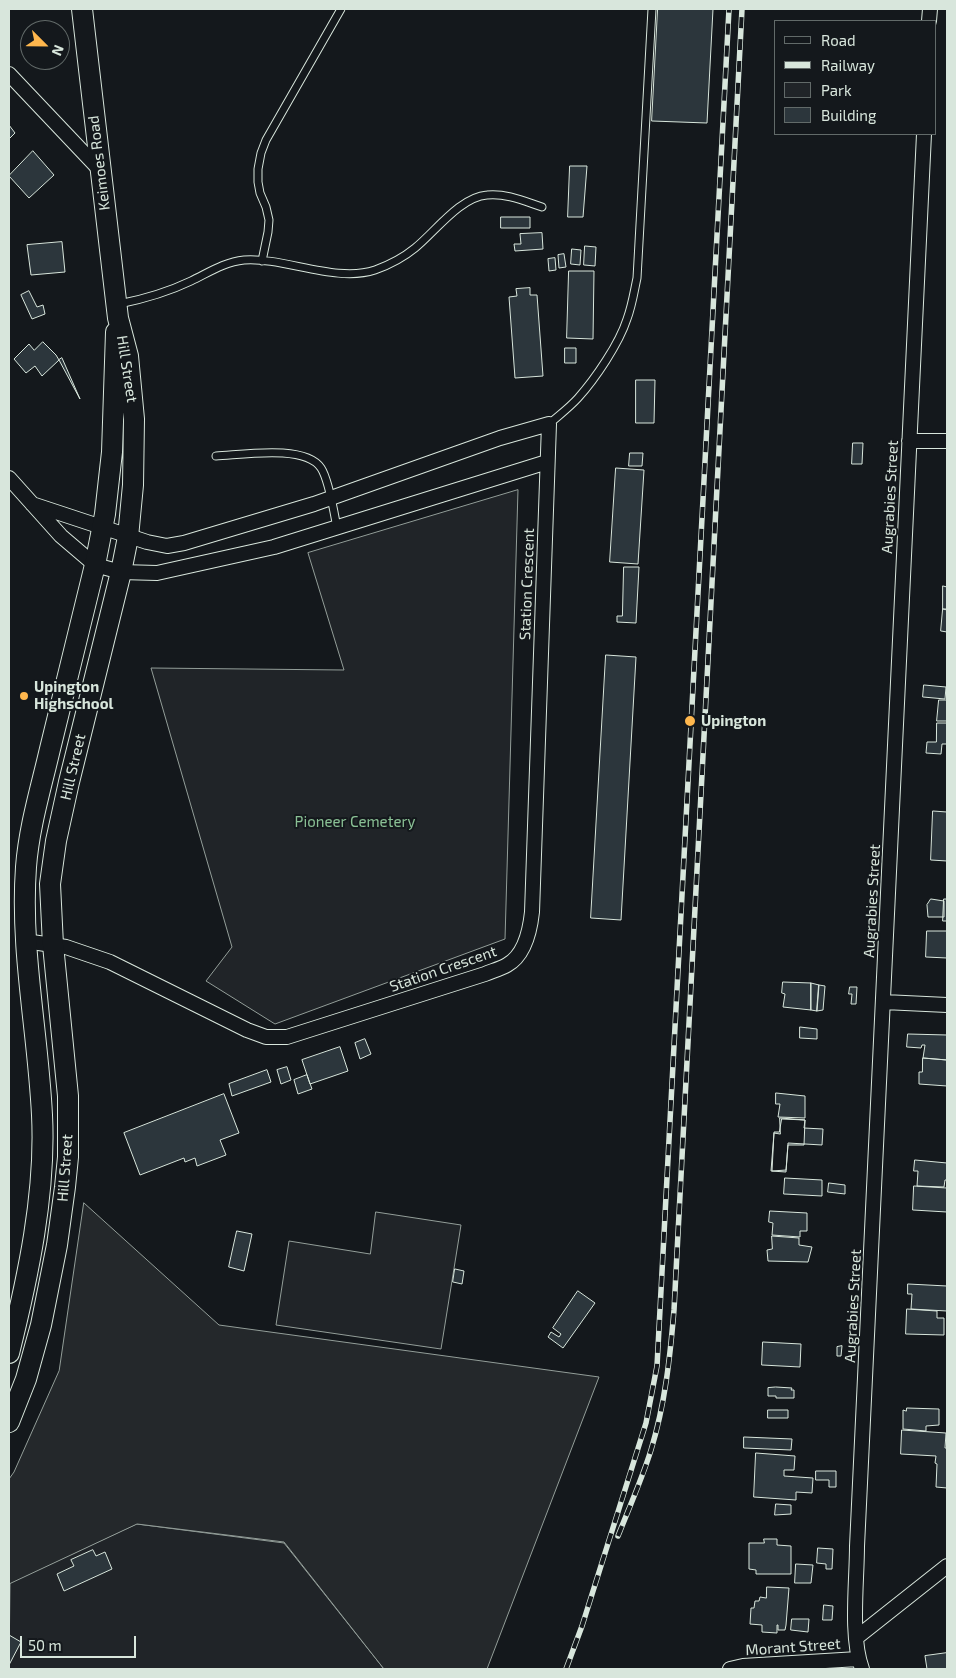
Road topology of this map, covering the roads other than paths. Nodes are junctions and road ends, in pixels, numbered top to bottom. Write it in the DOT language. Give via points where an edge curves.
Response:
graph roads {
  1 [pos="82,9"];
  2 [pos="341,9"];
  3 [pos="652,9"];
  4 [pos="9,74"];
  5 [pos="924,135"];
  6 [pos="100,170"];
  7 [pos="542,207"];
  8 [pos="262,261"];
  9 [pos="117,311"];
  10 [pos="549,424"];
  11 [pos="909,441"];
  12 [pos="947,441"];
  13 [pos="216,456"];
  14 [pos="548,462"];
  15 [pos="9,478"];
  16 [pos="330,498"];
  17 [pos="32,504"];
  18 [pos="102,528"];
  19 [pos="337,528"];
  20 [pos="128,536"];
  21 [pos="95,565"];
  22 [pos="121,572"];
  23 [pos="25,941"];
  24 [pos="53,945"];
  25 [pos="884,1002"];
  26 [pos="947,1005"];
  27 [pos="9,1353"];
  28 [pos="9,1422"];
  29 [pos="947,1566"];
  30 [pos="856,1638"];
  31 [pos="860,1664"];
  32 [pos="730,1669"];
  1 -- 6 [label="street, Keimoes Road"];
  2 -- 8 [label="lane" via="261,153 258,182 269,220"];
  3 -- 10 [label="lane" via="637,278 633,299 622,330 588,387"];
  4 -- 6 [label="street"];
  5 -- 11 [label="street, Augrabies Street"];
  6 -- 9 [label="street, Keimoes Road"];
  7 -- 8 [label="lane" via="507,196 480,196 458,208 414,249 374,270 349,274"];
  8 -- 9 [label="lane" via="232,262"];
  9 -- 18 [label="street, Hill Street" via="112,452"];
  9 -- 20 [label="street, Hill Street" via="128,356 134,419"];
  10 -- 14 [label="street, Station Crescent"];
  10 -- 16 [label="street"];
  11 -- 12 [label="street"];
  11 -- 25 [label="street, Augrabies Street"];
  13 -- 16 [label="lane" via="284,453 304,457 322,469"];
  14 -- 19 [label="street"];
  14 -- 24 [label="street, Station Crescent" via="532,912 524,944 512,961 484,974 336,1022 286,1037 271,1038 247,1030 121,966"];
  15 -- 17 [label="street"];
  16 -- 19 [label="lane"];
  16 -- 20 [label="street" via="184,543 167,546"];
  17 -- 18 [label="street"];
  17 -- 21 [label="street"];
  18 -- 20 [label="street"];
  18 -- 21 [label="street, Hill Street"];
  19 -- 22 [label="street" via="274,547 157,574"];
  20 -- 22 [label="street, Hill Street"];
  21 -- 22 [label="street"];
  21 -- 23 [label="street, Hill Street" via="30,838 24,906"];
  22 -- 24 [label="street, Hill Street" via="56,841 50,884"];
  23 -- 24 [label="street, Station Crescent"];
  23 -- 27 [label="street, Hill Street" via="43,1152 36,1216"];
  24 -- 28 [label="street, Hill Street" via="68,1096 66,1180 41,1325 26,1379"];
  25 -- 26 [label="street"];
  25 -- 30 [label="street, Augrabies Street" via="857,1546"];
  29 -- 30 [label="street"];
  30 -- 31 [label="street, Augrabies Street"];
  31 -- 32 [label="street, Morant Street"];
}
